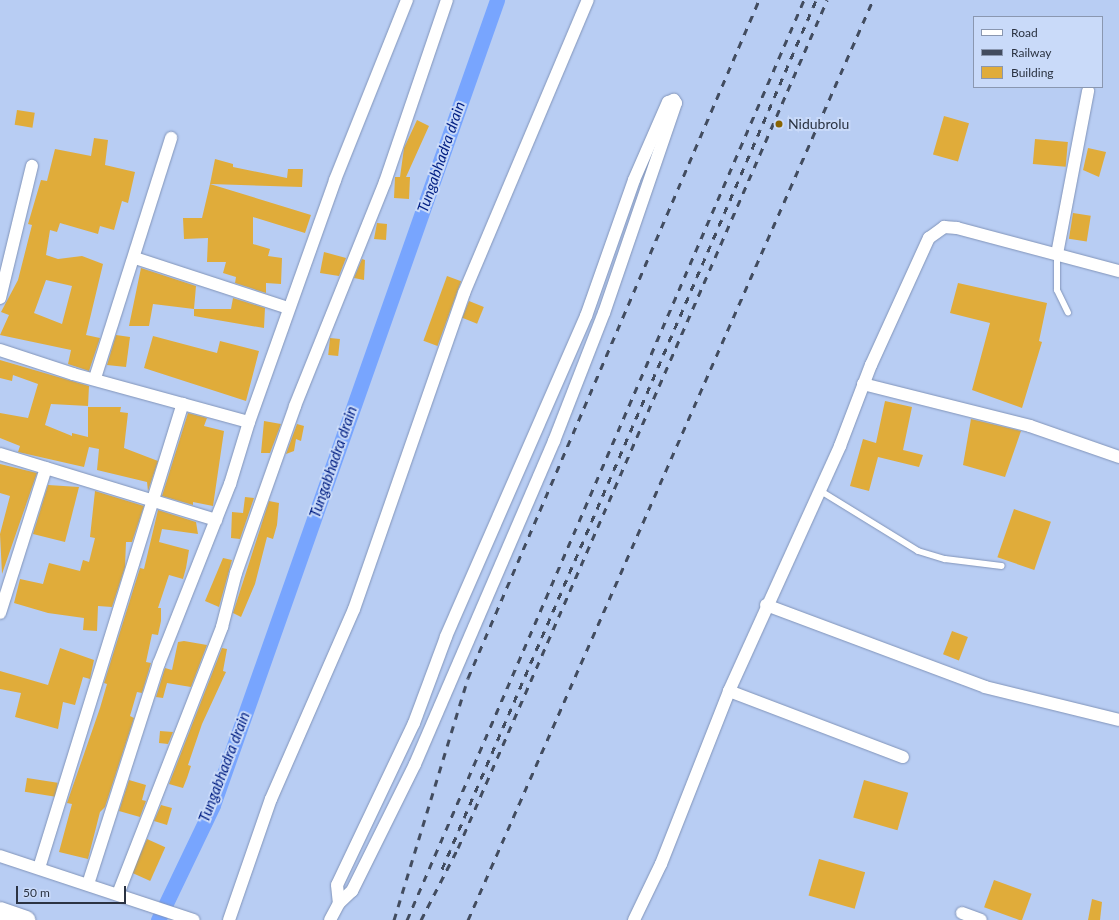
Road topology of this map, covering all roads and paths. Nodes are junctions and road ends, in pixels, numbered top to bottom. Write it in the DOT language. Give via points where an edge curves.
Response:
graph roads {
  1 [pos="407,0"];
  2 [pos="447,0"];
  3 [pos="588,0"];
  4 [pos="1088,91"];
  5 [pos="171,138"];
  6 [pos="32,166"];
  7 [pos="1057,254"];
  8 [pos="136,258"];
  9 [pos="1119,271"];
  10 [pos="0,298"];
  11 [pos="589,307"];
  12 [pos="288,308"];
  13 [pos="604,313"];
  14 [pos="1068,313"];
  15 [pos="0,350"];
  16 [pos="95,378"];
  17 [pos="863,384"];
  18 [pos="183,404"];
  19 [pos="249,422"];
  20 [pos="0,454"];
  21 [pos="1119,457"];
  22 [pos="46,468"];
  23 [pos="819,490"];
  24 [pos="154,504"];
  25 [pos="216,520"];
  26 [pos="496,528"];
  27 [pos="513,536"];
  28 [pos="1002,566"];
  29 [pos="766,605"];
  30 [pos="0,613"];
  31 [pos="442,648"];
  32 [pos="461,658"];
  33 [pos="729,691"];
  34 [pos="1119,720"];
  35 [pos="903,757"];
  36 [pos="391,770"];
  37 [pos="408,779"];
  38 [pos="0,856"];
  39 [pos="39,868"];
  40 [pos="88,884"];
  41 [pos="121,895"];
  42 [pos="339,904"];
  43 [pos="0,911"];
  44 [pos="962,913"];
  45 [pos="26,920"];
  46 [pos="194,920"];
  47 [pos="229,920"];
  48 [pos="330,920"];
  49 [pos="634,920"];
  50 [pos="981,920"];
  1 -- 12 [label="street" via="335,180"];
  2 -- 41 [label="street" via="388,175 295,406 219,634"];
  3 -- 47 [label="street" via="464,293 408,462 354,609 271,799"];
  4 -- 7 [label="street"];
  5 -- 8 [label="street"];
  6 -- 10 [label="street"];
  7 -- 9 [label="street"];
  7 -- 14 [label="lane" via="1057,290"];
  7 -- 17 [label="street" via="957,228 936,230"];
  8 -- 12 [label="street"];
  8 -- 16 [label="street"];
  11 -- 13 [label="street"];
  11 -- 13 [label="street" via="634,180 668,102 674,100 676,103"];
  11 -- 26 [label="street"];
  12 -- 19 [label="street"];
  13 -- 27 [label="street"];
  15 -- 16 [label="street"];
  16 -- 18 [label="street"];
  17 -- 21 [label="street" via="1030,426"];
  17 -- 23 [label="street" via="840,446"];
  18 -- 19 [label="street"];
  18 -- 24 [label="street"];
  19 -- 25 [label="street"];
  20 -- 22 [label="street"];
  22 -- 24 [label="street"];
  22 -- 30 [label="street"];
  23 -- 28 [label="lane" via="918,551 945,559"];
  23 -- 29 [label="street"];
  24 -- 25 [label="street"];
  24 -- 39 [label="street"];
  25 -- 40 [label="street" via="159,663"];
  26 -- 27 [label="street"];
  26 -- 31 [label="street"];
  27 -- 32 [label="street"];
  29 -- 33 [label="street"];
  29 -- 34 [label="street" via="985,686"];
  31 -- 32 [label="street"];
  31 -- 36 [label="street"];
  32 -- 37 [label="street"];
  33 -- 35 [label="street"];
  33 -- 49 [label="street" via="661,864"];
  36 -- 37 [label="street"];
  36 -- 42 [label="street" via="337,885"];
  37 -- 42 [label="street" via="352,891"];
  38 -- 39 [label="street"];
  39 -- 40 [label="street"];
  40 -- 41 [label="street"];
  41 -- 46 [label="street"];
  42 -- 48 [label="street"];
  43 -- 45 [label="main road"];
  44 -- 50 [label="street"];
}
